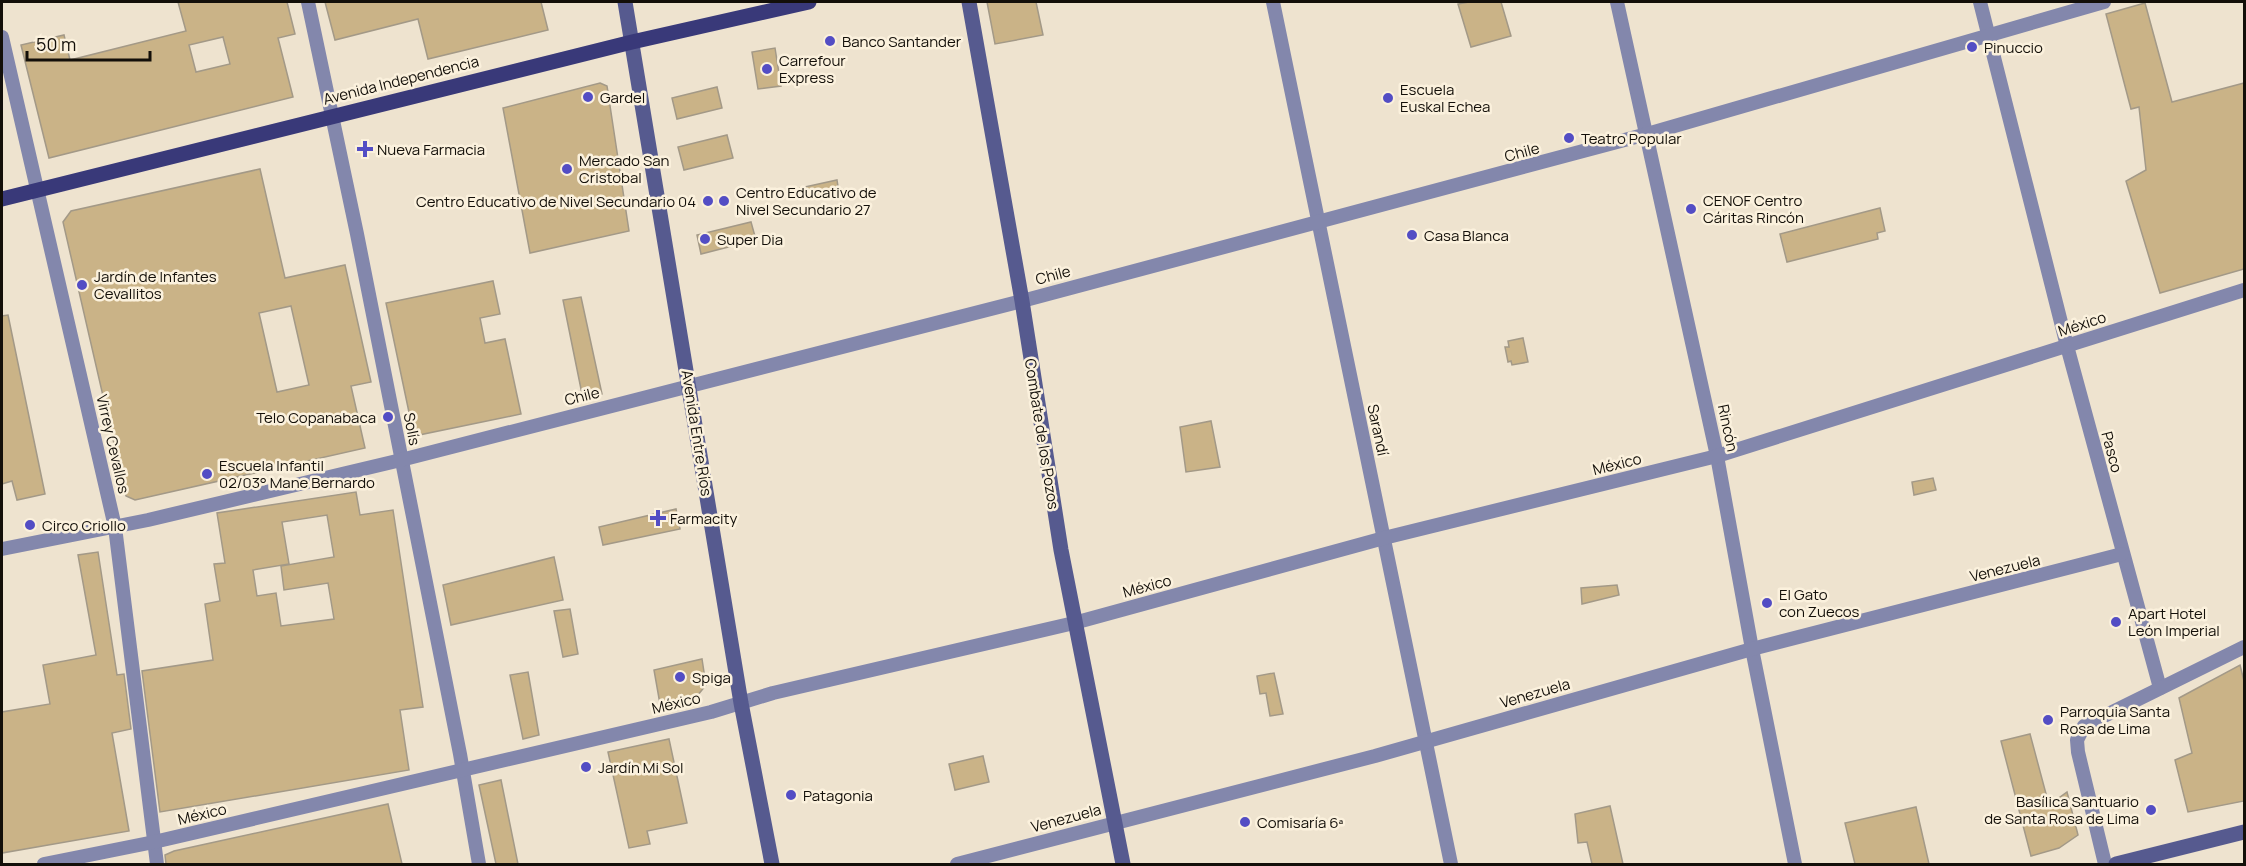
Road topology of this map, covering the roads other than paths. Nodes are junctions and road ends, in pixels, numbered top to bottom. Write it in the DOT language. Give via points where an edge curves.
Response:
graph roads {
  1 [pos="308,2"];
  2 [pos="625,2"];
  3 [pos="809,2"];
  4 [pos="969,2"];
  5 [pos="1273,2"];
  6 [pos="1617,2"];
  7 [pos="1980,2"];
  8 [pos="2104,2"];
  9 [pos="1989,35"];
  10 [pos="2,37"];
  11 [pos="632,42"];
  12 [pos="334,115"];
  13 [pos="1647,134"];
  14 [pos="37,190"];
  15 [pos="2,199"];
  16 [pos="1319,222"];
  17 [pos="2244,290"];
  18 [pos="1022,301"];
  19 [pos="2067,346"];
  20 [pos="689,386"];
  21 [pos="1717,456"];
  22 [pos="401,460"];
  23 [pos="115,527"];
  24 [pos="1384,538"];
  25 [pos="2,549"];
  26 [pos="2122,554"];
  27 [pos="1074,623"];
  28 [pos="2244,647"];
  29 [pos="1752,649"];
  30 [pos="2160,688"];
  31 [pos="741,703"];
  32 [pos="1424,742"];
  33 [pos="462,771"];
  34 [pos="1114,822"];
  35 [pos="2244,832"];
  36 [pos="154,842"];
  37 [pos="44,864"];
  38 [pos="157,864"];
  39 [pos="479,864"];
  40 [pos="772,864"];
  41 [pos="957,864"];
  42 [pos="1123,864"];
  43 [pos="1451,864"];
  44 [pos="1795,864"];
  45 [pos="2104,864"];
  46 [pos="2116,864"];
  1 -- 12 [label="street, Solís"];
  2 -- 11 [label="main road, Avenida Entre Ríos"];
  3 -- 11 [label="main road, Avenida Independencia"];
  4 -- 18 [label="main road, Combate de los Pozos"];
  5 -- 16 [label="street, Sarandí"];
  6 -- 13 [label="street, Rincón"];
  7 -- 9 [label="street, Pasco"];
  8 -- 9 [label="street, Chile"];
  9 -- 13 [label="street, Chile"];
  9 -- 19 [label="street, Pasco"];
  10 -- 14 [label="street, Virrey Cevallos"];
  11 -- 12 [label="main road, Avenida Independencia"];
  11 -- 20 [label="main road, Avenida Entre Ríos"];
  12 -- 14 [label="main road, Avenida Independencia"];
  12 -- 22 [label="street, Solís"];
  13 -- 16 [label="street, Chile"];
  13 -- 21 [label="street, Rincón"];
  14 -- 15 [label="main road, Avenida Independencia"];
  14 -- 23 [label="street, Virrey Cevallos"];
  16 -- 18 [label="street, Chile"];
  16 -- 24 [label="street, Sarandí"];
  17 -- 19 [label="street, México"];
  18 -- 20 [label="street, Chile"];
  18 -- 27 [label="main road, Combate de los Pozos"];
  19 -- 21 [label="street, México"];
  19 -- 26 [label="street, Pasco"];
  20 -- 22 [label="street, Chile"];
  20 -- 31 [label="main road, Avenida Entre Ríos"];
  21 -- 24 [label="street, México"];
  21 -- 29 [label="street, Rincón"];
  22 -- 23 [label="street, Chile"];
  22 -- 33 [label="street, Solís"];
  23 -- 25 [label="street, Chile"];
  23 -- 36 [label="street, Virrey Cevallos"];
  24 -- 27 [label="street, México"];
  24 -- 32 [label="street, Sarandí"];
  26 -- 29 [label="street, Venezuela"];
  26 -- 30 [label="street, Pasco"];
  27 -- 31 [label="street, México"];
  27 -- 34 [label="main road, Combate de los Pozos"];
  28 -- 30 [label="street"];
  29 -- 32 [label="street, Venezuela"];
  29 -- 44 [label="street, Rincón"];
  30 -- 45 [label="street" via="2084,726 2077,740"];
  31 -- 33 [label="street, México"];
  31 -- 40 [label="main road, Avenida Entre Ríos"];
  32 -- 34 [label="street, Venezuela"];
  32 -- 43 [label="street, Sarandí"];
  33 -- 36 [label="street, México"];
  33 -- 39 [label="street, Solís"];
  34 -- 41 [label="street, Venezuela"];
  34 -- 42 [label="main road, Combate de los Pozos"];
  35 -- 46 [label="main road"];
  36 -- 37 [label="street, México"];
  36 -- 38 [label="street, Virrey Cevallos"];
}
